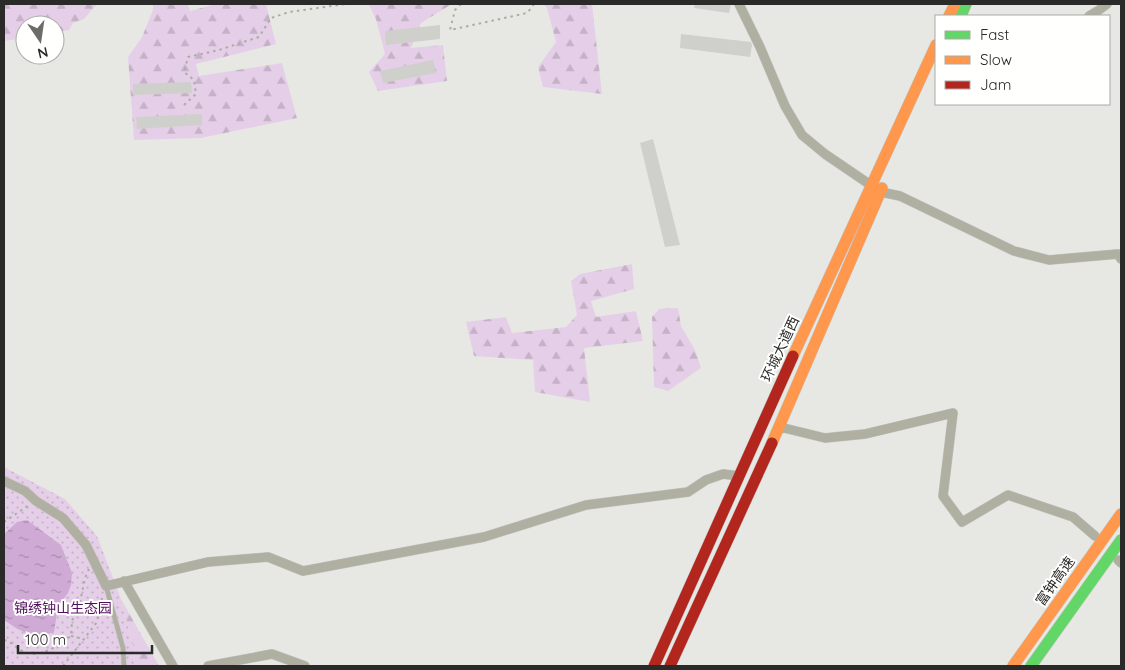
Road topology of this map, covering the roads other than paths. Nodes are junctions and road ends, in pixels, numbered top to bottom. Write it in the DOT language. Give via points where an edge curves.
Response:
graph roads {
  1 [pos="739,4"];
  2 [pos="1107,4"];
  3 [pos="1091,15"];
  4 [pos="935,52"];
  5 [pos="935,72"];
  6 [pos="876,189"];
  7 [pos="1121,259"];
  8 [pos="778,429"];
  9 [pos="739,476"];
  10 [pos="4,481"];
  11 [pos="1121,514"];
  12 [pos="1095,536"];
  13 [pos="1121,540"];
  14 [pos="124,581"];
  15 [pos="106,586"];
  16 [pos="124,666"];
  17 [pos="173,666"];
  18 [pos="208,666"];
  19 [pos="304,666"];
  20 [pos="654,666"];
  21 [pos="670,666"];
  22 [pos="1013,666"];
  23 [pos="1031,666"];
  1 -- 6 [label="street" via="785,106 802,135"];
  2 -- 3 [label="street"];
  4 -- 6 [label="main road, 环城大道西"];
  5 -- 6 [label="main road, 环城大道西"];
  6 -- 7 [label="street" via="900,196 1014,251 1049,260 1118,254"];
  6 -- 8 [label="main road, 环城大道西"];
  6 -- 9 [label="main road, 环城大道西"];
  8 -- 12 [label="street" via="825,438 865,434 953,413 943,496 962,522 1008,495 1073,517"];
  8 -- 21 [label="main road, 环城大道西"];
  9 -- 14 [label="street" via="723,474 688,492 586,505 484,536 304,571 268,558 208,562"];
  9 -- 20 [label="main road, 环城大道西"];
  10 -- 15 [label="street" via="25,491 63,518 86,545"];
  11 -- 22 [label="main road, 富钟高速"];
  13 -- 23 [label="main road"];
  14 -- 15 [label="street"];
  14 -- 17 [label="street"];
  15 -- 16 [label="lane" via="124,648"];
  18 -- 19 [label="street" via="272,654"];
}
